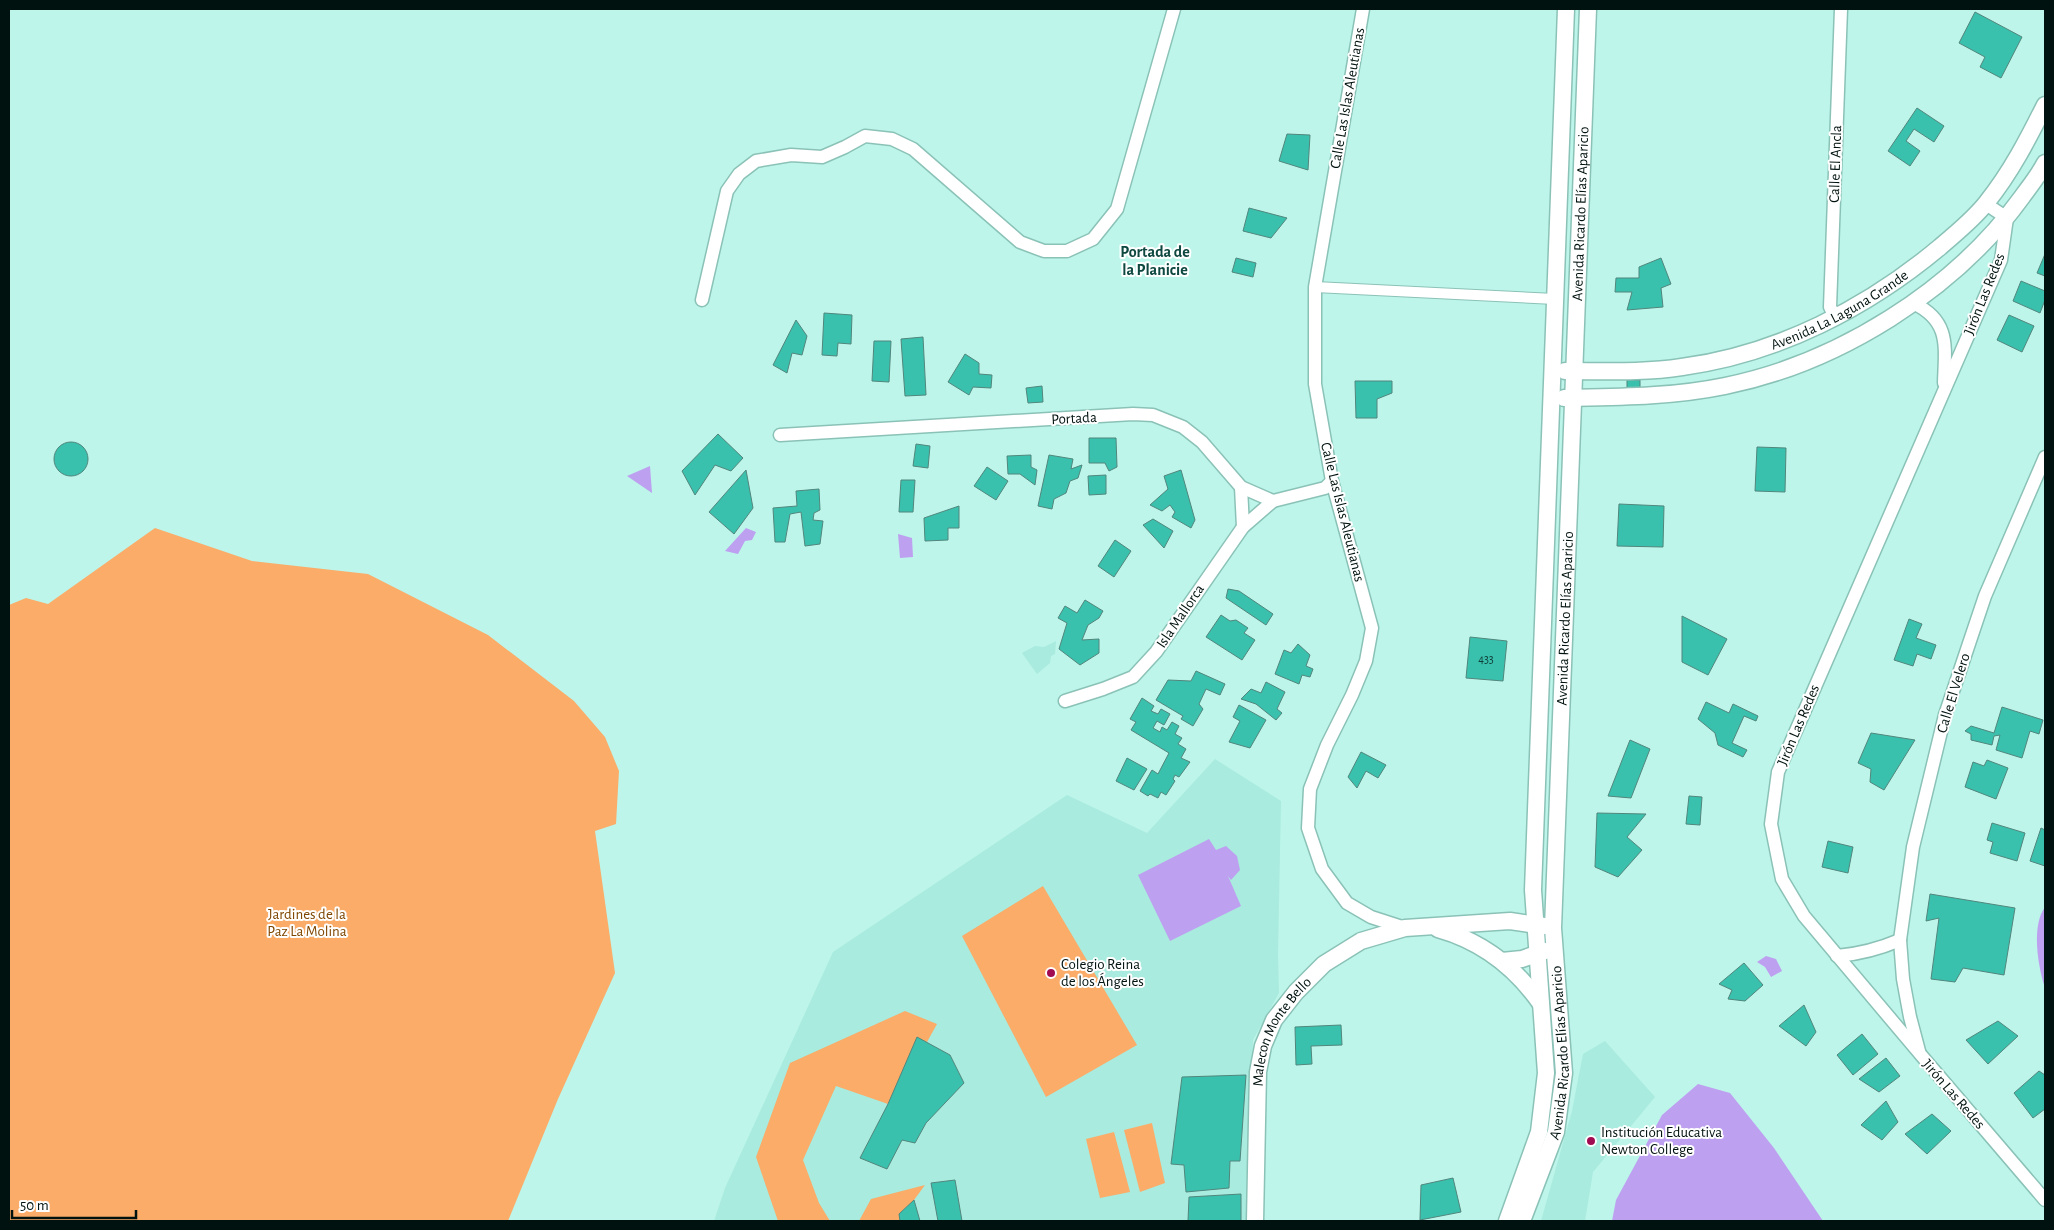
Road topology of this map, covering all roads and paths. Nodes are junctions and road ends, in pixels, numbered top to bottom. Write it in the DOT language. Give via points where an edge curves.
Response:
graph roads {
  1 [pos="1174,9"];
  2 [pos="1363,9"];
  3 [pos="1566,9"];
  4 [pos="1588,9"];
  5 [pos="1841,9"];
  6 [pos="2045,105"];
  7 [pos="2045,163"];
  8 [pos="1986,204"];
  9 [pos="2006,218"];
  10 [pos="1315,287"];
  11 [pos="1876,295"];
  12 [pos="1555,299"];
  13 [pos="702,300"];
  14 [pos="1913,303"];
  15 [pos="1835,317"];
  16 [pos="1890,318"];
  17 [pos="1804,332"];
  18 [pos="1818,356"];
  19 [pos="1552,371"];
  20 [pos="1574,371"];
  21 [pos="1943,391"];
  22 [pos="1551,398"];
  23 [pos="1574,398"];
  24 [pos="780,435"];
  25 [pos="2045,457"];
  26 [pos="1332,481"];
  27 [pos="1241,487"];
  28 [pos="1274,501"];
  29 [pos="1243,527"];
  30 [pos="1064,701"];
  31 [pos="1534,847"];
  32 [pos="1556,848"];
  33 [pos="1533,890"];
  34 [pos="1510,921"];
  35 [pos="1535,924"];
  36 [pos="1429,926"];
  37 [pos="1405,928"];
  38 [pos="1552,928"];
  39 [pos="1900,940"];
  40 [pos="1554,948"];
  41 [pos="1537,954"];
  42 [pos="1837,956"];
  43 [pos="1502,962"];
  44 [pos="1541,1005"];
  45 [pos="1920,1056"];
  46 [pos="2045,1200"];
  47 [pos="1255,1221"];
  48 [pos="1507,1221"];
  49 [pos="1522,1221"];
  1 -- 13 [label="street" via="1117,209 1093,239 1068,250 1044,251 1020,242 913,149 892,139 865,136 822,157 792,155 756,161 738,174 727,191"];
  2 -- 10 [label="street, Calle Las Islas Aleutianas"];
  3 -- 12 [label="street, Avenida Ricardo Elías Aparicio"];
  4 -- 20 [label="street, Avenida Ricardo Elías Aparicio"];
  5 -- 15 [label="street, Calle El Ancla" via="1830,308"];
  6 -- 8 [label="street, Avenida La Laguna Grande" via="2020,156"];
  7 -- 9 [label="street, Avenida La Laguna Grande"];
  8 -- 9 [label="street"];
  8 -- 11 [label="street, Avenida La Laguna Grande" via="1914,268"];
  9 -- 14 [label="street, Avenida La Laguna Grande" via="1956,268"];
  9 -- 21 [label="street, Jirón Las Redes" via="2001,260"];
  10 -- 12 [label="street"];
  10 -- 26 [label="street, Calle Las Islas Aleutianas" via="1315,384"];
  11 -- 15 [label="street, Avenida La Laguna Grande"];
  11 -- 16 [label="street"];
  12 -- 19 [label="street, Avenida Ricardo Elías Aparicio"];
  14 -- 16 [label="street, Avenida La Laguna Grande"];
  14 -- 21 [label="street, Jirón Las Redes" via="1933,315 1944,336"];
  15 -- 17 [label="street, Avenida La Laguna Grande"];
  16 -- 18 [label="street, Avenida La Laguna Grande"];
  17 -- 18 [label="street"];
  17 -- 20 [label="street, Avenida La Laguna Grande" via="1761,349 1682,368"];
  18 -- 23 [label="street, Avenida La Laguna Grande" via="1775,372 1685,393"];
  19 -- 20 [label="street, Avenida La Laguna Grande"];
  19 -- 22 [label="street, Avenida Ricardo Elías Aparicio"];
  20 -- 23 [label="street, Avenida Ricardo Elías Aparicio"];
  21 -- 42 [label="street, Jirón Las Redes" via="1778,772 1771,824 1782,879 1804,916"];
  22 -- 23 [label="street, Avenida La Laguna Grande"];
  22 -- 31 [label="street, Avenida Ricardo Elías Aparicio"];
  23 -- 32 [label="street, Avenida Ricardo Elías Aparicio"];
  24 -- 27 [label="street, Portada" via="1153,415 1183,427 1202,442"];
  25 -- 39 [label="street, Calle El Velero" via="1985,596 1945,714 1913,847"];
  26 -- 28 [label="street" via="1325,488"];
  26 -- 37 [label="street, Calle Las Islas Aleutianas" via="1372,628 1366,661 1310,789 1308,828 1322,869 1347,903 1371,917"];
  27 -- 28 [label="street, Portada"];
  27 -- 29 [label="street"];
  28 -- 29 [label="street, Isla Mallorca"];
  29 -- 30 [label="street, Isla Mallorca" via="1156,652 1133,677"];
  31 -- 32 [label="street"];
  31 -- 33 [label="street, Avenida Ricardo Elías Aparicio"];
  32 -- 38 [label="street, Avenida Ricardo Elías Aparicio"];
  33 -- 34 [label="street" via="1530,903 1522,914"];
  33 -- 35 [label="street, Avenida Ricardo Elías Aparicio"];
  34 -- 35 [label="street, Malecon Monte Bello"];
  34 -- 36 [label="street, Malecon Monte Bello"];
  35 -- 38 [label="street, Malecon Monte Bello"];
  35 -- 41 [label="street, Avenida Ricardo Elías Aparicio"];
  36 -- 37 [label="street, Malecon Monte Bello"];
  36 -- 43 [label="street, Malecon Monte Bello" via="1471,941"];
  37 -- 47 [label="street, Malecon Monte Bello" via="1361,942 1324,964 1274,1020 1263,1046 1258,1072"];
  38 -- 40 [label="street, Avenida Ricardo Elías Aparicio"];
  39 -- 42 [label="street" via="1866,952"];
  39 -- 45 [label="street, Calle El Velero" via="1903,979"];
  40 -- 41 [label="street"];
  40 -- 49 [label="street, Avenida Ricardo Elías Aparicio" via="1564,1072 1556,1132"];
  41 -- 43 [label="street"];
  41 -- 44 [label="street, Avenida Ricardo Elías Aparicio"];
  42 -- 45 [label="street, Jirón Las Redes"];
  43 -- 44 [label="street, Malecon Monte Bello" via="1517,974"];
  44 -- 48 [label="street, Avenida Ricardo Elías Aparicio" via="1546,1073 1540,1132"];
  45 -- 46 [label="street, Jirón Las Redes"];
}
